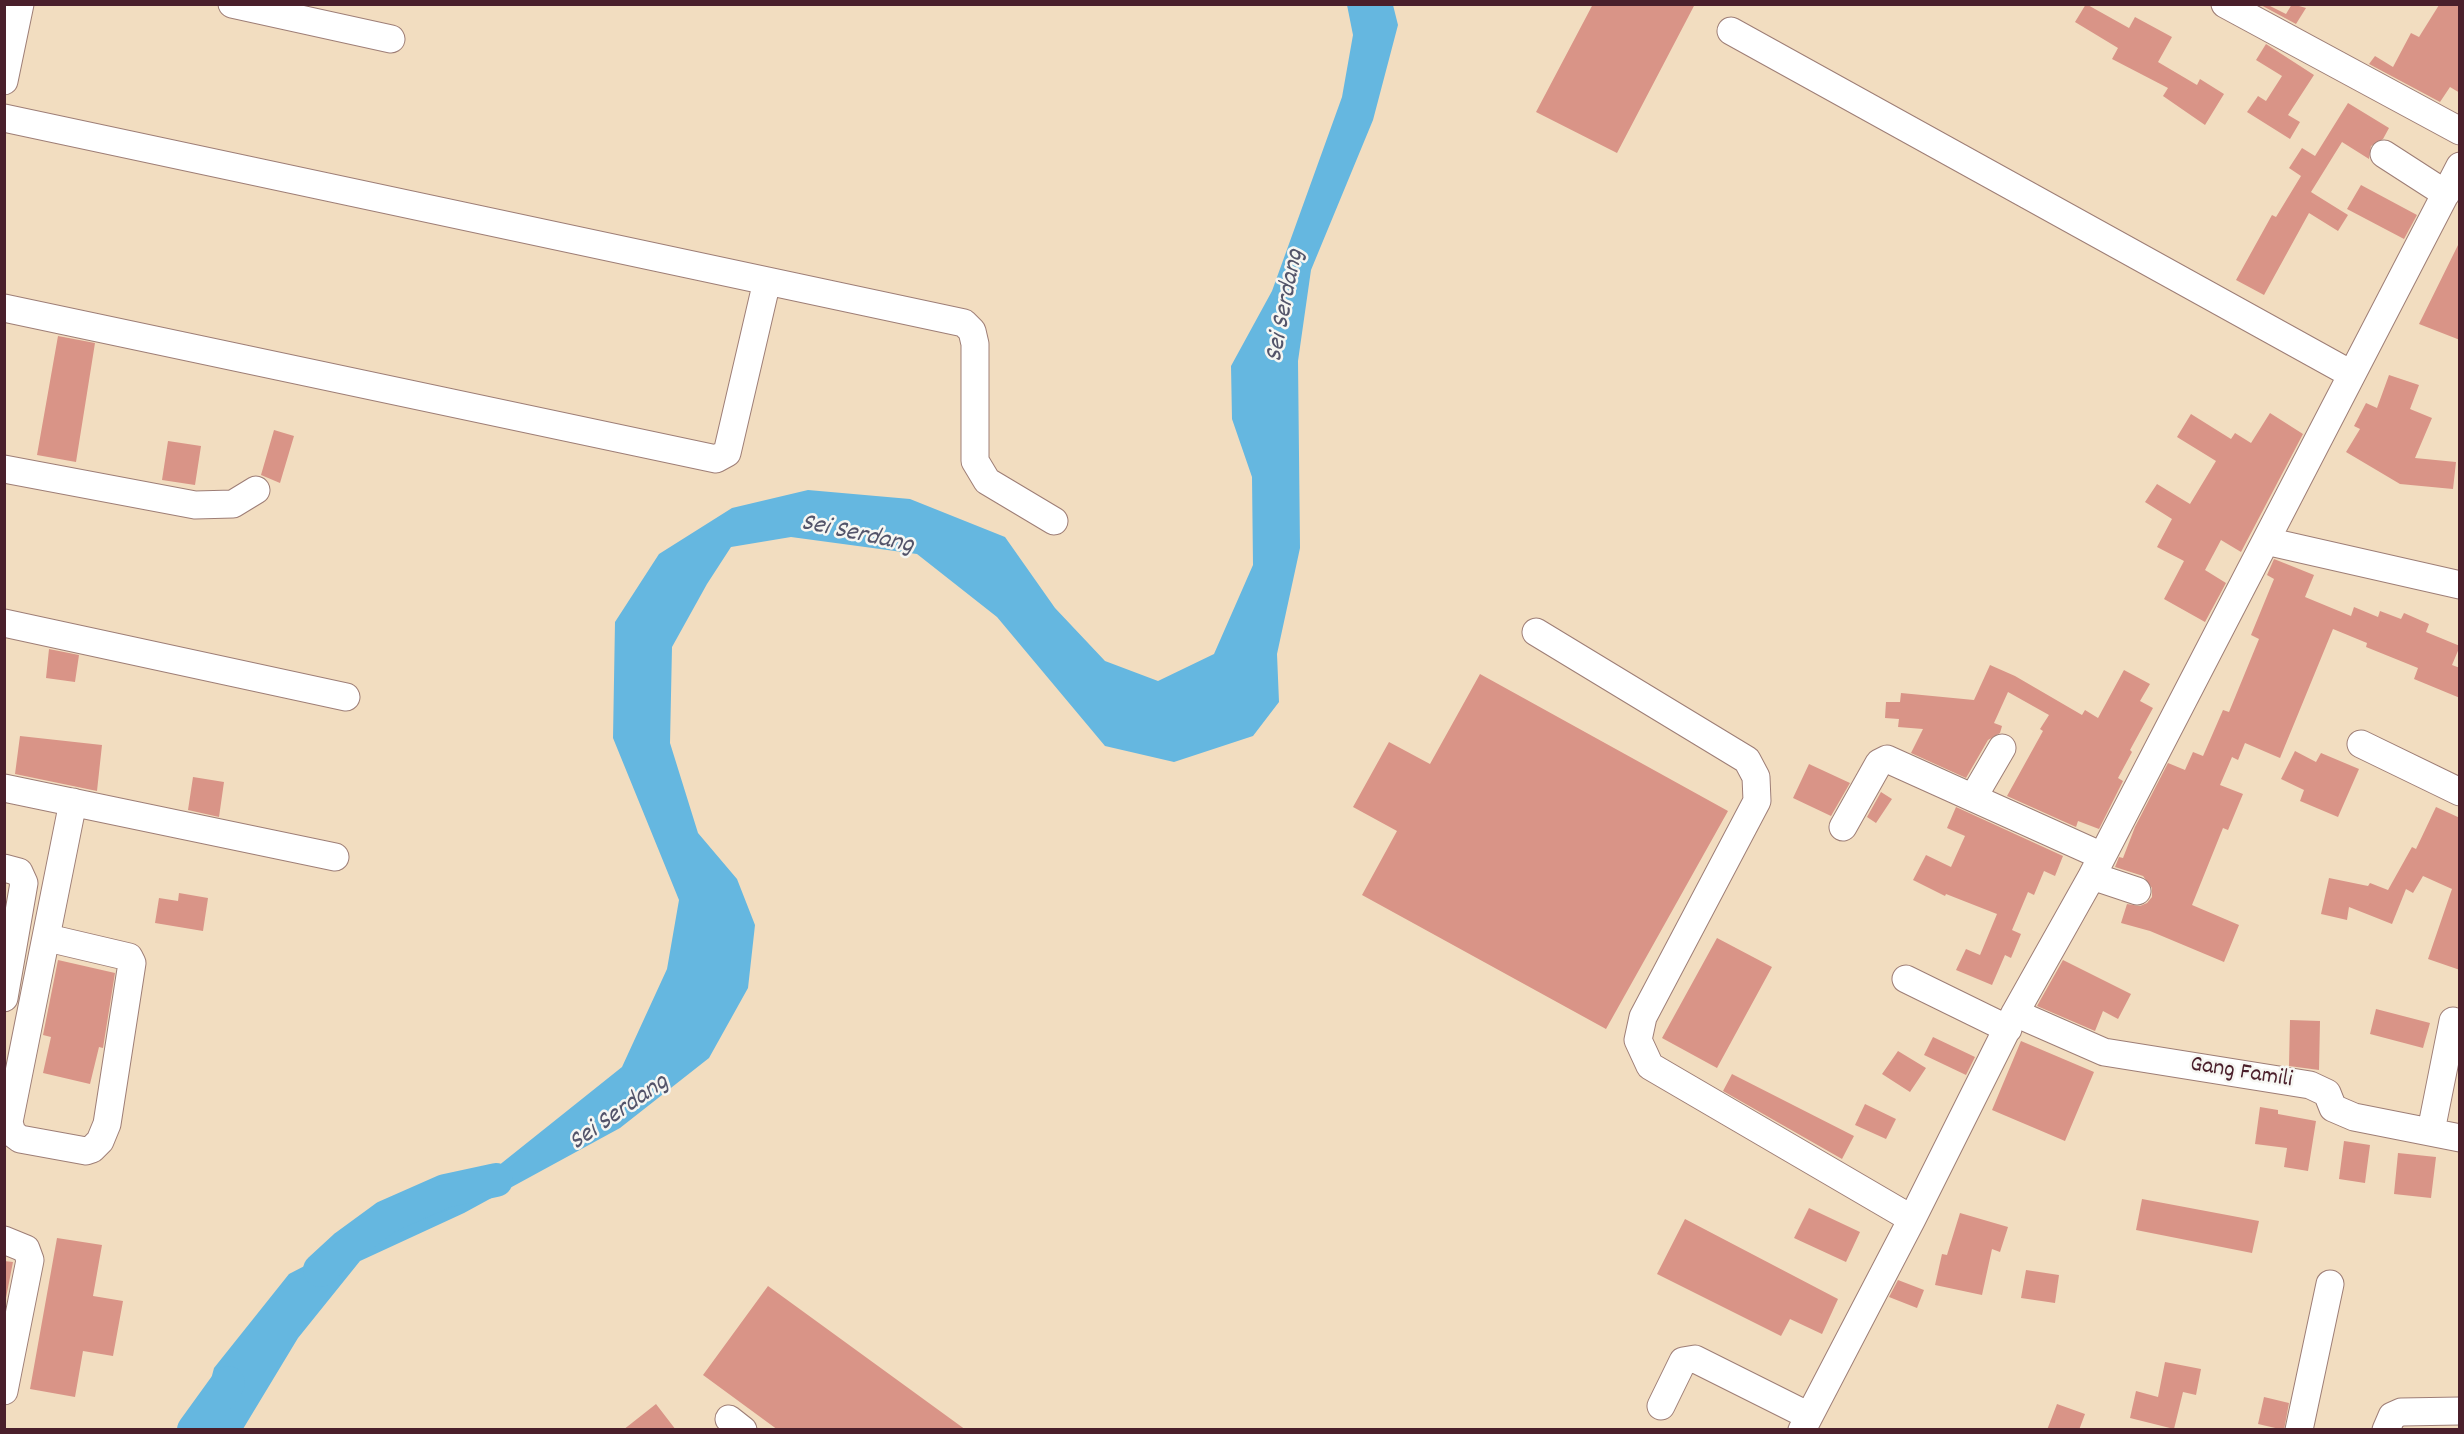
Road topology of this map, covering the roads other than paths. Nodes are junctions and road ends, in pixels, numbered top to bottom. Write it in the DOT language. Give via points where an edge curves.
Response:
graph roads {
  1 [pos="20,4"];
  2 [pos="232,4"];
  3 [pos="2225,4"];
  4 [pos="1731,31"];
  5 [pos="392,39"];
  6 [pos="4,81"];
  7 [pos="4,118"];
  8 [pos="2460,131"];
  9 [pos="2384,154"];
  10 [pos="2460,166"];
  11 [pos="2446,194"];
  12 [pos="766,281"];
  13 [pos="4,308"];
  14 [pos="2351,374"];
  15 [pos="4,469"];
  16 [pos="256,490"];
  17 [pos="1054,521"];
  18 [pos="2266,541"];
  19 [pos="2460,585"];
  20 [pos="4,623"];
  21 [pos="1536,632"];
  22 [pos="346,697"];
  23 [pos="2361,744"];
  24 [pos="2002,748"];
  25 [pos="4,788"];
  26 [pos="2460,792"];
  27 [pos="1974,796"];
  28 [pos="73,802"];
  29 [pos="1844,828"];
  30 [pos="335,857"];
  31 [pos="2097,866"];
  32 [pos="4,868"];
  33 [pos="2137,891"];
  34 [pos="48,938"];
  35 [pos="1906,979"];
  36 [pos="4,998"];
  37 [pos="2453,1020"];
  38 [pos="2012,1021"];
  39 [pos="2431,1131"];
  40 [pos="2460,1138"];
  41 [pos="1912,1219"];
  42 [pos="4,1240"];
  43 [pos="2330,1284"];
  44 [pos="4,1391"];
  45 [pos="1661,1406"];
  46 [pos="2460,1411"];
  47 [pos="1805,1423"];
  48 [pos="2299,1430"];
  49 [pos="2386,1430"];
  1 -- 6 [label="street"];
  2 -- 5 [label="street"];
  3 -- 8 [label="street"];
  4 -- 14 [label="street"];
  7 -- 12 [label="street"];
  9 -- 11 [label="street"];
  10 -- 11 [label="street"];
  11 -- 14 [label="street"];
  12 -- 13 [label="street" via="727,453 716,459"];
  12 -- 17 [label="street" via="964,322 975,344 975,461 987,481"];
  14 -- 18 [label="street"];
  15 -- 16 [label="street" via="195,505 232,504"];
  18 -- 19 [label="street"];
  18 -- 31 [label="street"];
  20 -- 22 [label="street"];
  21 -- 41 [label="street" via="1747,759 1756,777 1757,801 1643,1017 1638,1040 1646,1060 1650,1066"];
  23 -- 26 [label="street"];
  24 -- 27 [label="street"];
  25 -- 28 [label="street"];
  27 -- 29 [label="street" via="1896,761 1882,760 1864,786"];
  27 -- 31 [label="street"];
  28 -- 30 [label="street"];
  28 -- 34 [label="street"];
  31 -- 33 [label="street"];
  31 -- 38 [label="street"];
  32 -- 36 [label="street" via="19,872 24,883"];
  34 -- 34 [label="street" via="10,1128 20,1139 92,1149 100,1141 106,1124 132,963 129,957"];
  35 -- 38 [label="street, Gang Famili"];
  37 -- 39 [label="street"];
  38 -- 39 [label="street, Gang Famili" via="2104,1052 2310,1085 2327,1093 2333,1108 2355,1117"];
  38 -- 41 [label="street"];
  39 -- 40 [label="street, Gang Famili"];
  41 -- 47 [label="street"];
  42 -- 44 [label="street" via="26,1249 30,1260"];
  43 -- 48 [label="street"];
  45 -- 47 [label="street" via="1683,1361 1695,1359"];
  46 -- 49 [label="street" via="2401,1412 2392,1416"];
}
